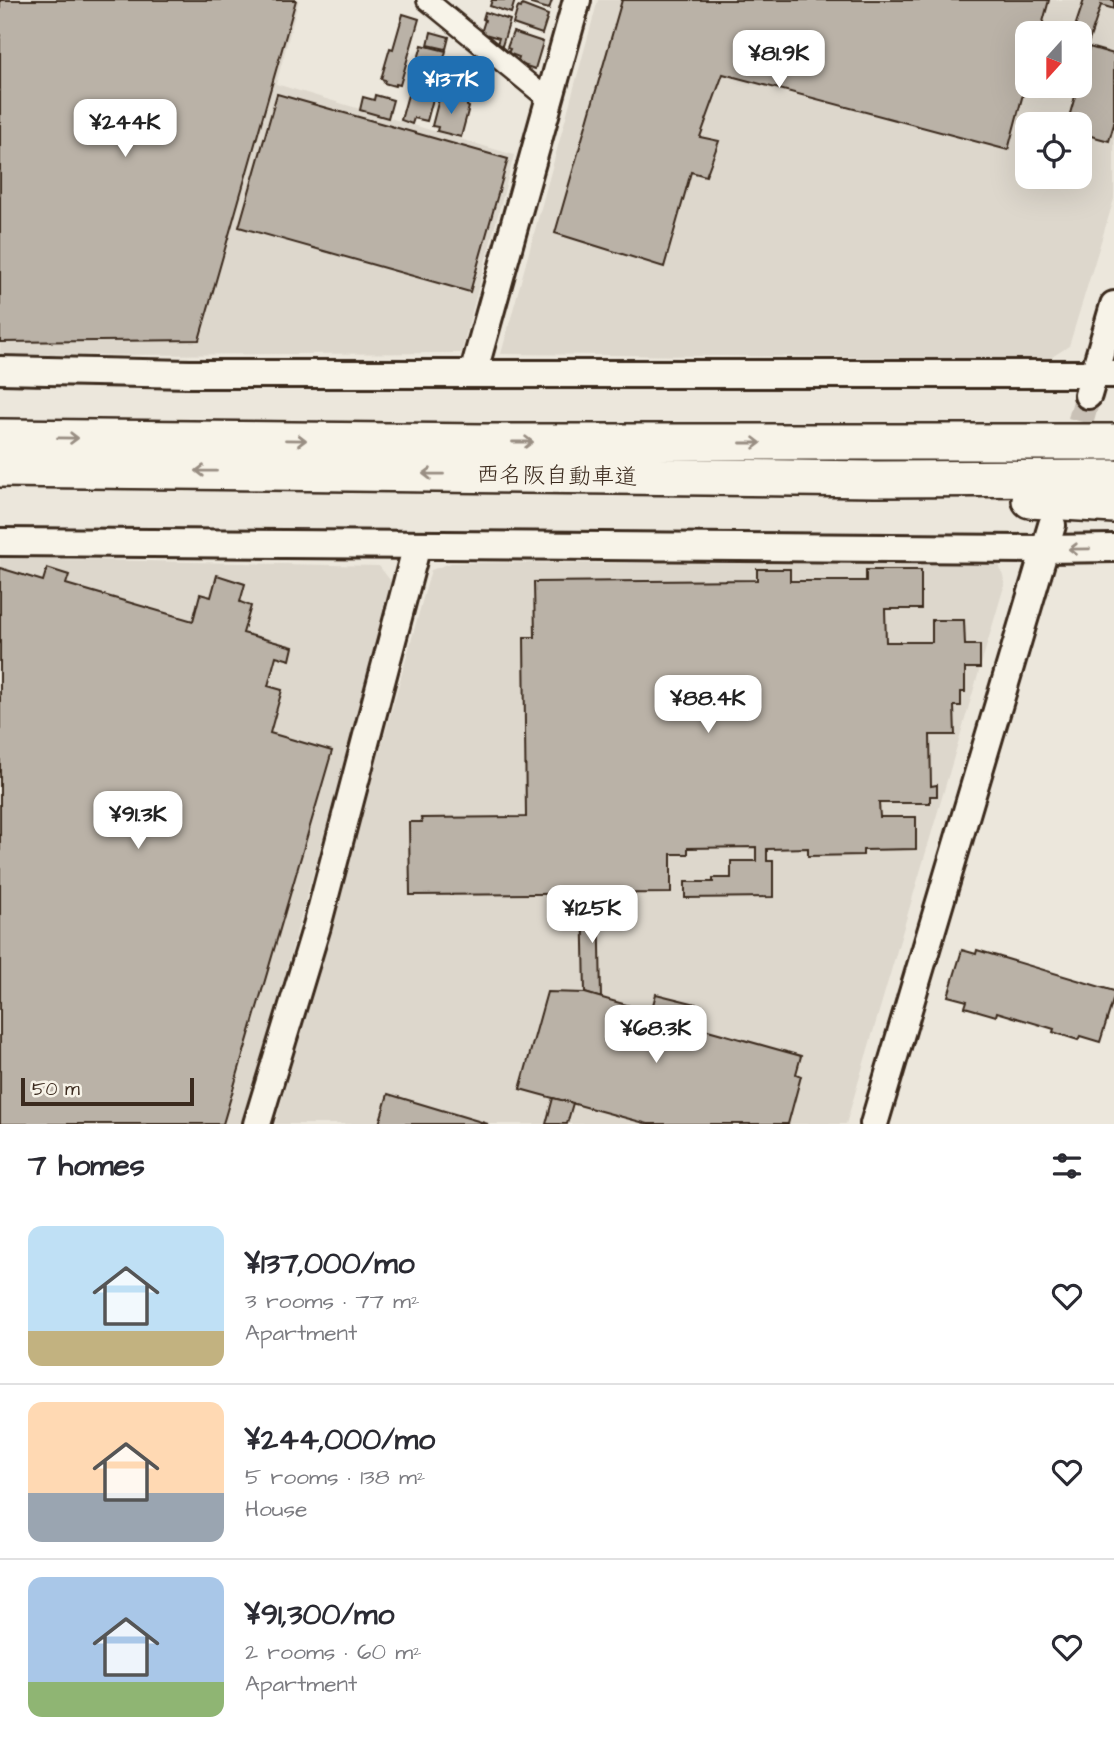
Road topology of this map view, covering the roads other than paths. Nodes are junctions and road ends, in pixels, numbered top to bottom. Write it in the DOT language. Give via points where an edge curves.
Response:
graph roads {
  1 [pos="427,0"];
  2 [pos="577,0"];
  3 [pos="549,100"];
  4 [pos="1114,305"];
  5 [pos="0,370"];
  6 [pos="473,374"];
  7 [pos="1098,381"];
  8 [pos="1114,418"];
  9 [pos="0,437"];
  10 [pos="1114,442"];
  11 [pos="805,443"];
  12 [pos="0,469"];
  13 [pos="490,475"];
  14 [pos="1114,478"];
  15 [pos="1114,505"];
  16 [pos="1048,537"];
  17 [pos="0,542"];
  18 [pos="418,545"];
  19 [pos="1114,548"];
  20 [pos="257,1124"];
  21 [pos="874,1124"];
  1 -- 3 [label="street"];
  2 -- 3 [label="street"];
  3 -- 6 [label="street"];
  4 -- 7 [label="street"];
  5 -- 6 [label="street"];
  6 -- 7 [label="street"];
  8 -- 11 [label="highway"];
  9 -- 11 [label="highway, 西名阪自動車道, one-way"];
  10 -- 11 [label="highway, 西名阪自動車道"];
  13 -- 12 [label="highway, 西名阪自動車道, one-way"];
  13 -- 14 [label="highway, 西名阪自動車道"];
  13 -- 15 [label="highway"];
  16 -- 18 [label="street"];
  19 -- 16 [label="street, one-way"];
  16 -- 21 [label="street"];
  17 -- 18 [label="street"];
  18 -- 20 [label="street" via="317,926"];
}
